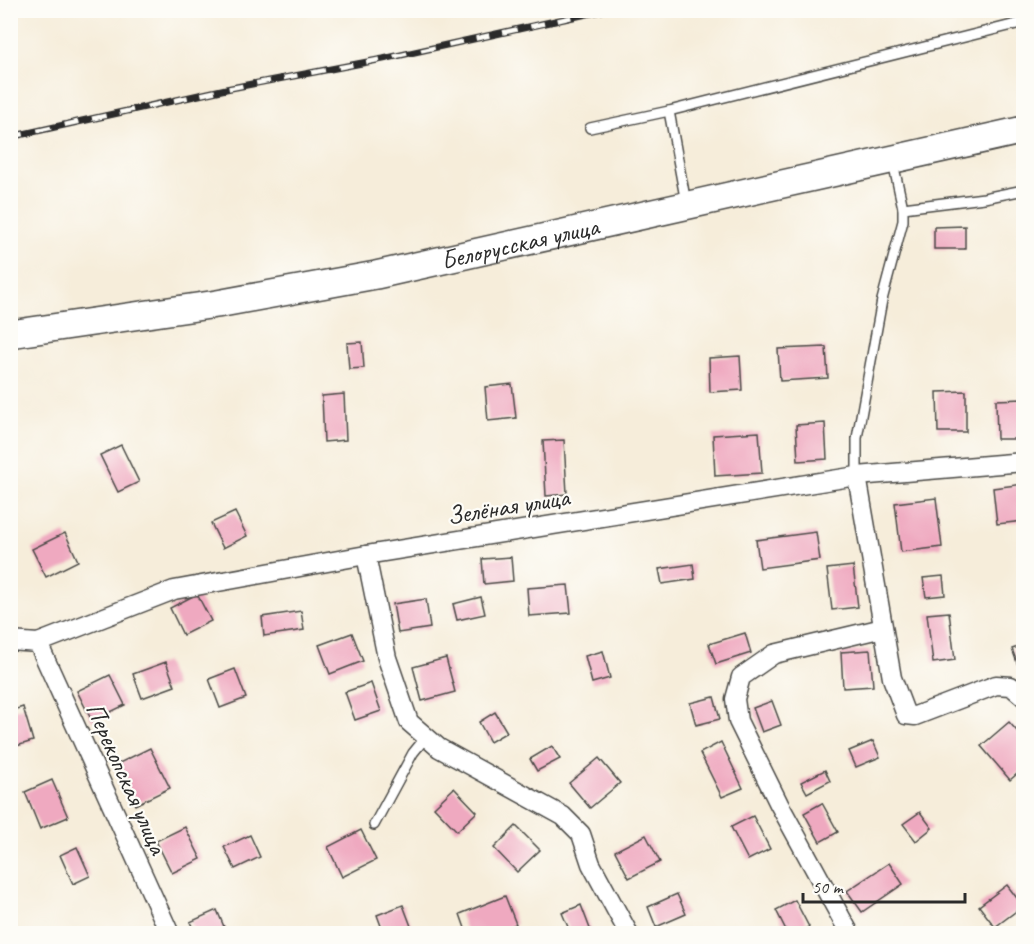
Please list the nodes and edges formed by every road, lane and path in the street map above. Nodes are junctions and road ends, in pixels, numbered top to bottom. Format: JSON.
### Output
{"nodes":[{"id":1,"x":1023,"y":22,"type":"edge"},
{"id":2,"x":669,"y":111,"type":"junction"},
{"id":3,"x":590,"y":128,"type":"dead end"},
{"id":4,"x":1023,"y":130,"type":"edge"},
{"id":5,"x":892,"y":159,"type":"junction"},
{"id":6,"x":1023,"y":190,"type":"edge"},
{"id":7,"x":686,"y":205,"type":"junction"},
{"id":8,"x":903,"y":208,"type":"junction"},
{"id":9,"x":10,"y":334,"type":"edge"},
{"id":10,"x":1023,"y":462,"type":"edge"},
{"id":11,"x":857,"y":476,"type":"junction"},
{"id":12,"x":366,"y":555,"type":"junction"},
{"id":13,"x":883,"y":628,"type":"junction"},
{"id":14,"x":10,"y":641,"type":"edge"},
{"id":15,"x":38,"y":643,"type":"junction"},
{"id":16,"x":1023,"y":697,"type":"edge"},
{"id":17,"x":426,"y":737,"type":"junction"},
{"id":18,"x":374,"y":825,"type":"dead end"},
{"id":19,"x":170,"y":933,"type":"edge"},
{"id":20,"x":629,"y":933,"type":"edge"},
{"id":21,"x":850,"y":933,"type":"edge"}],
"edges":[{"from":1,"to":2,"type":"lane"},
{"from":2,"to":3,"type":"lane"},
{"from":2,"to":7,"type":"lane"},
{"from":4,"to":5,"type":"main road","name":"Белорусская улица"},
{"from":5,"to":7,"type":"main road","name":"Белорусская улица"},
{"from":5,"to":8,"type":"lane"},
{"from":6,"to":8,"type":"lane"},
{"from":7,"to":9,"type":"main road","name":"Белорусская улица"},
{"from":8,"to":11,"type":"lane"},
{"from":10,"to":11,"type":"street","name":"Зелёная улица"},
{"from":11,"to":12,"type":"street","name":"Зелёная улица"},
{"from":11,"to":13,"type":"street"},
{"from":12,"to":15,"type":"street","name":"Зелёная улица"},
{"from":12,"to":17,"type":"street"},
{"from":13,"to":16,"type":"street"},
{"from":13,"to":21,"type":"street"},
{"from":14,"to":15,"type":"street","name":"Зелёная улица"},
{"from":15,"to":19,"type":"street","name":"Перекопская улица"},
{"from":17,"to":18,"type":"lane"},
{"from":17,"to":20,"type":"street"}]}
